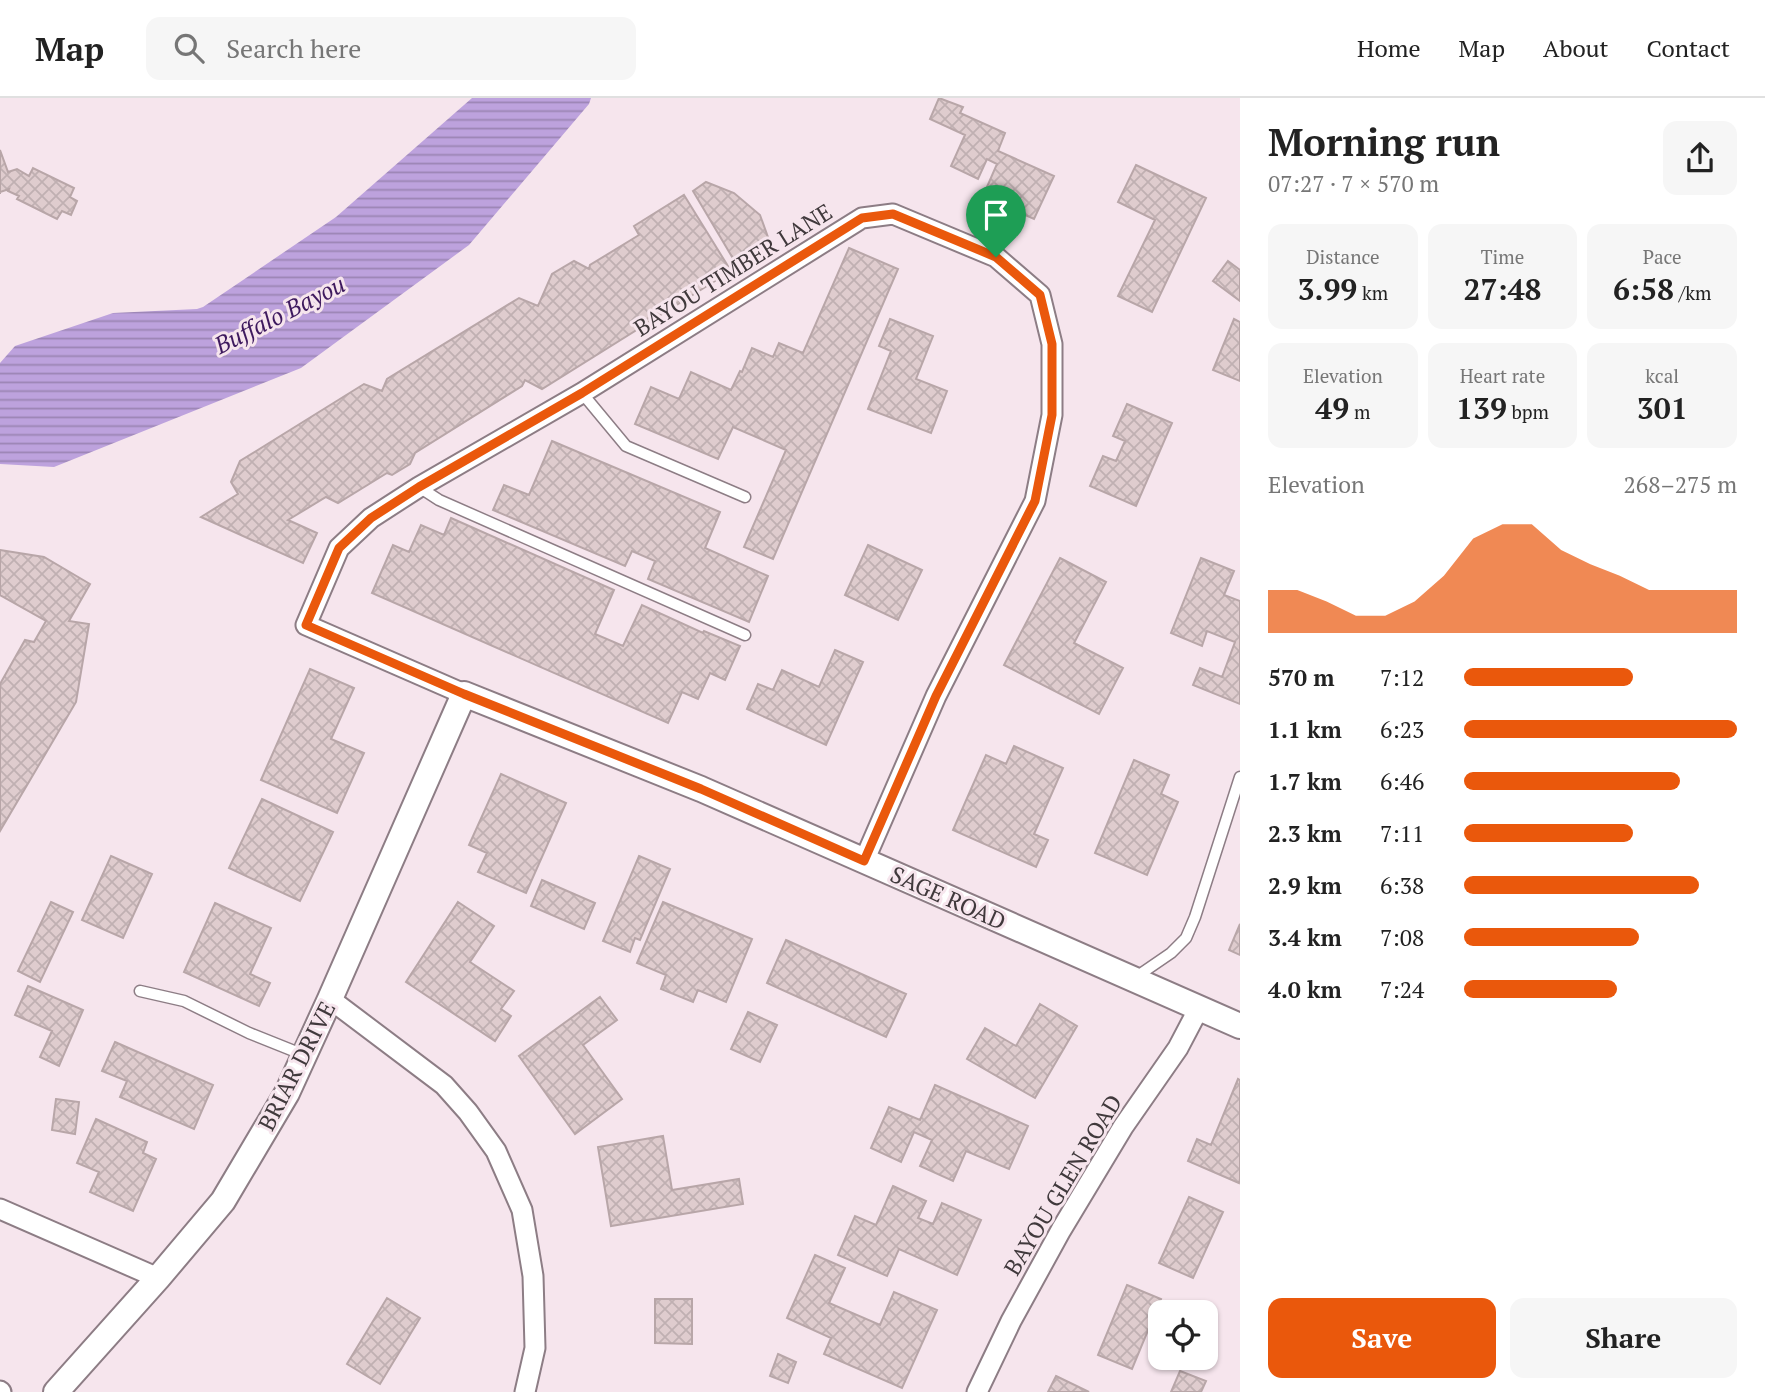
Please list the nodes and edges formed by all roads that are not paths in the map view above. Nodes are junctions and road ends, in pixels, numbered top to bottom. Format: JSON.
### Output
{"nodes":[{"id":1,"x":582,"y":393,"type":"junction"},
{"id":2,"x":419,"y":487,"type":"junction"},
{"id":3,"x":745,"y":497,"type":"dead end"},
{"id":4,"x":306,"y":625,"type":"joint"},
{"id":5,"x":745,"y":635,"type":"dead end"},
{"id":6,"x":464,"y":694,"type":"junction"},
{"id":7,"x":1240,"y":778,"type":"edge"},
{"id":8,"x":864,"y":861,"type":"junction"},
{"id":9,"x":1133,"y":979,"type":"junction"},
{"id":10,"x":140,"y":991,"type":"dead end"},
{"id":11,"x":330,"y":999,"type":"junction"},
{"id":12,"x":1199,"y":1008,"type":"junction"},
{"id":13,"x":1240,"y":1027,"type":"edge"},
{"id":14,"x":304,"y":1055,"type":"junction"},
{"id":15,"x":0,"y":1209,"type":"edge"},
{"id":16,"x":158,"y":1278,"type":"junction"},
{"id":17,"x":56,"y":1392,"type":"edge"},
{"id":18,"x":525,"y":1392,"type":"edge"},
{"id":19,"x":977,"y":1392,"type":"edge"}],
"edges":[{"from":1,"to":2,"type":"street","name":"BAYOU TIMBER LANE"},
{"from":1,"to":3,"type":"lane"},
{"from":1,"to":8,"type":"street","name":"BAYOU TIMBER LANE"},
{"from":2,"to":4,"type":"street","name":"BAYOU TIMBER LANE"},
{"from":2,"to":5,"type":"lane"},
{"from":4,"to":6,"type":"street","name":"SAGE ROAD"},
{"from":6,"to":8,"type":"street","name":"SAGE ROAD"},
{"from":6,"to":11,"type":"street","name":"BRIAR DRIVE"},
{"from":7,"to":9,"type":"lane"},
{"from":8,"to":9,"type":"street","name":"SAGE ROAD"},
{"from":9,"to":12,"type":"street","name":"SAGE ROAD"},
{"from":10,"to":14,"type":"lane"},
{"from":11,"to":14,"type":"street","name":"BRIAR DRIVE"},
{"from":11,"to":18,"type":"street"},
{"from":12,"to":13,"type":"street","name":"SAGE ROAD"},
{"from":12,"to":19,"type":"street","name":"BAYOU GLEN ROAD"},
{"from":14,"to":16,"type":"street","name":"BRIAR DRIVE"},
{"from":15,"to":16,"type":"street"},
{"from":16,"to":17,"type":"street","name":"BRIAR DRIVE"}]}
